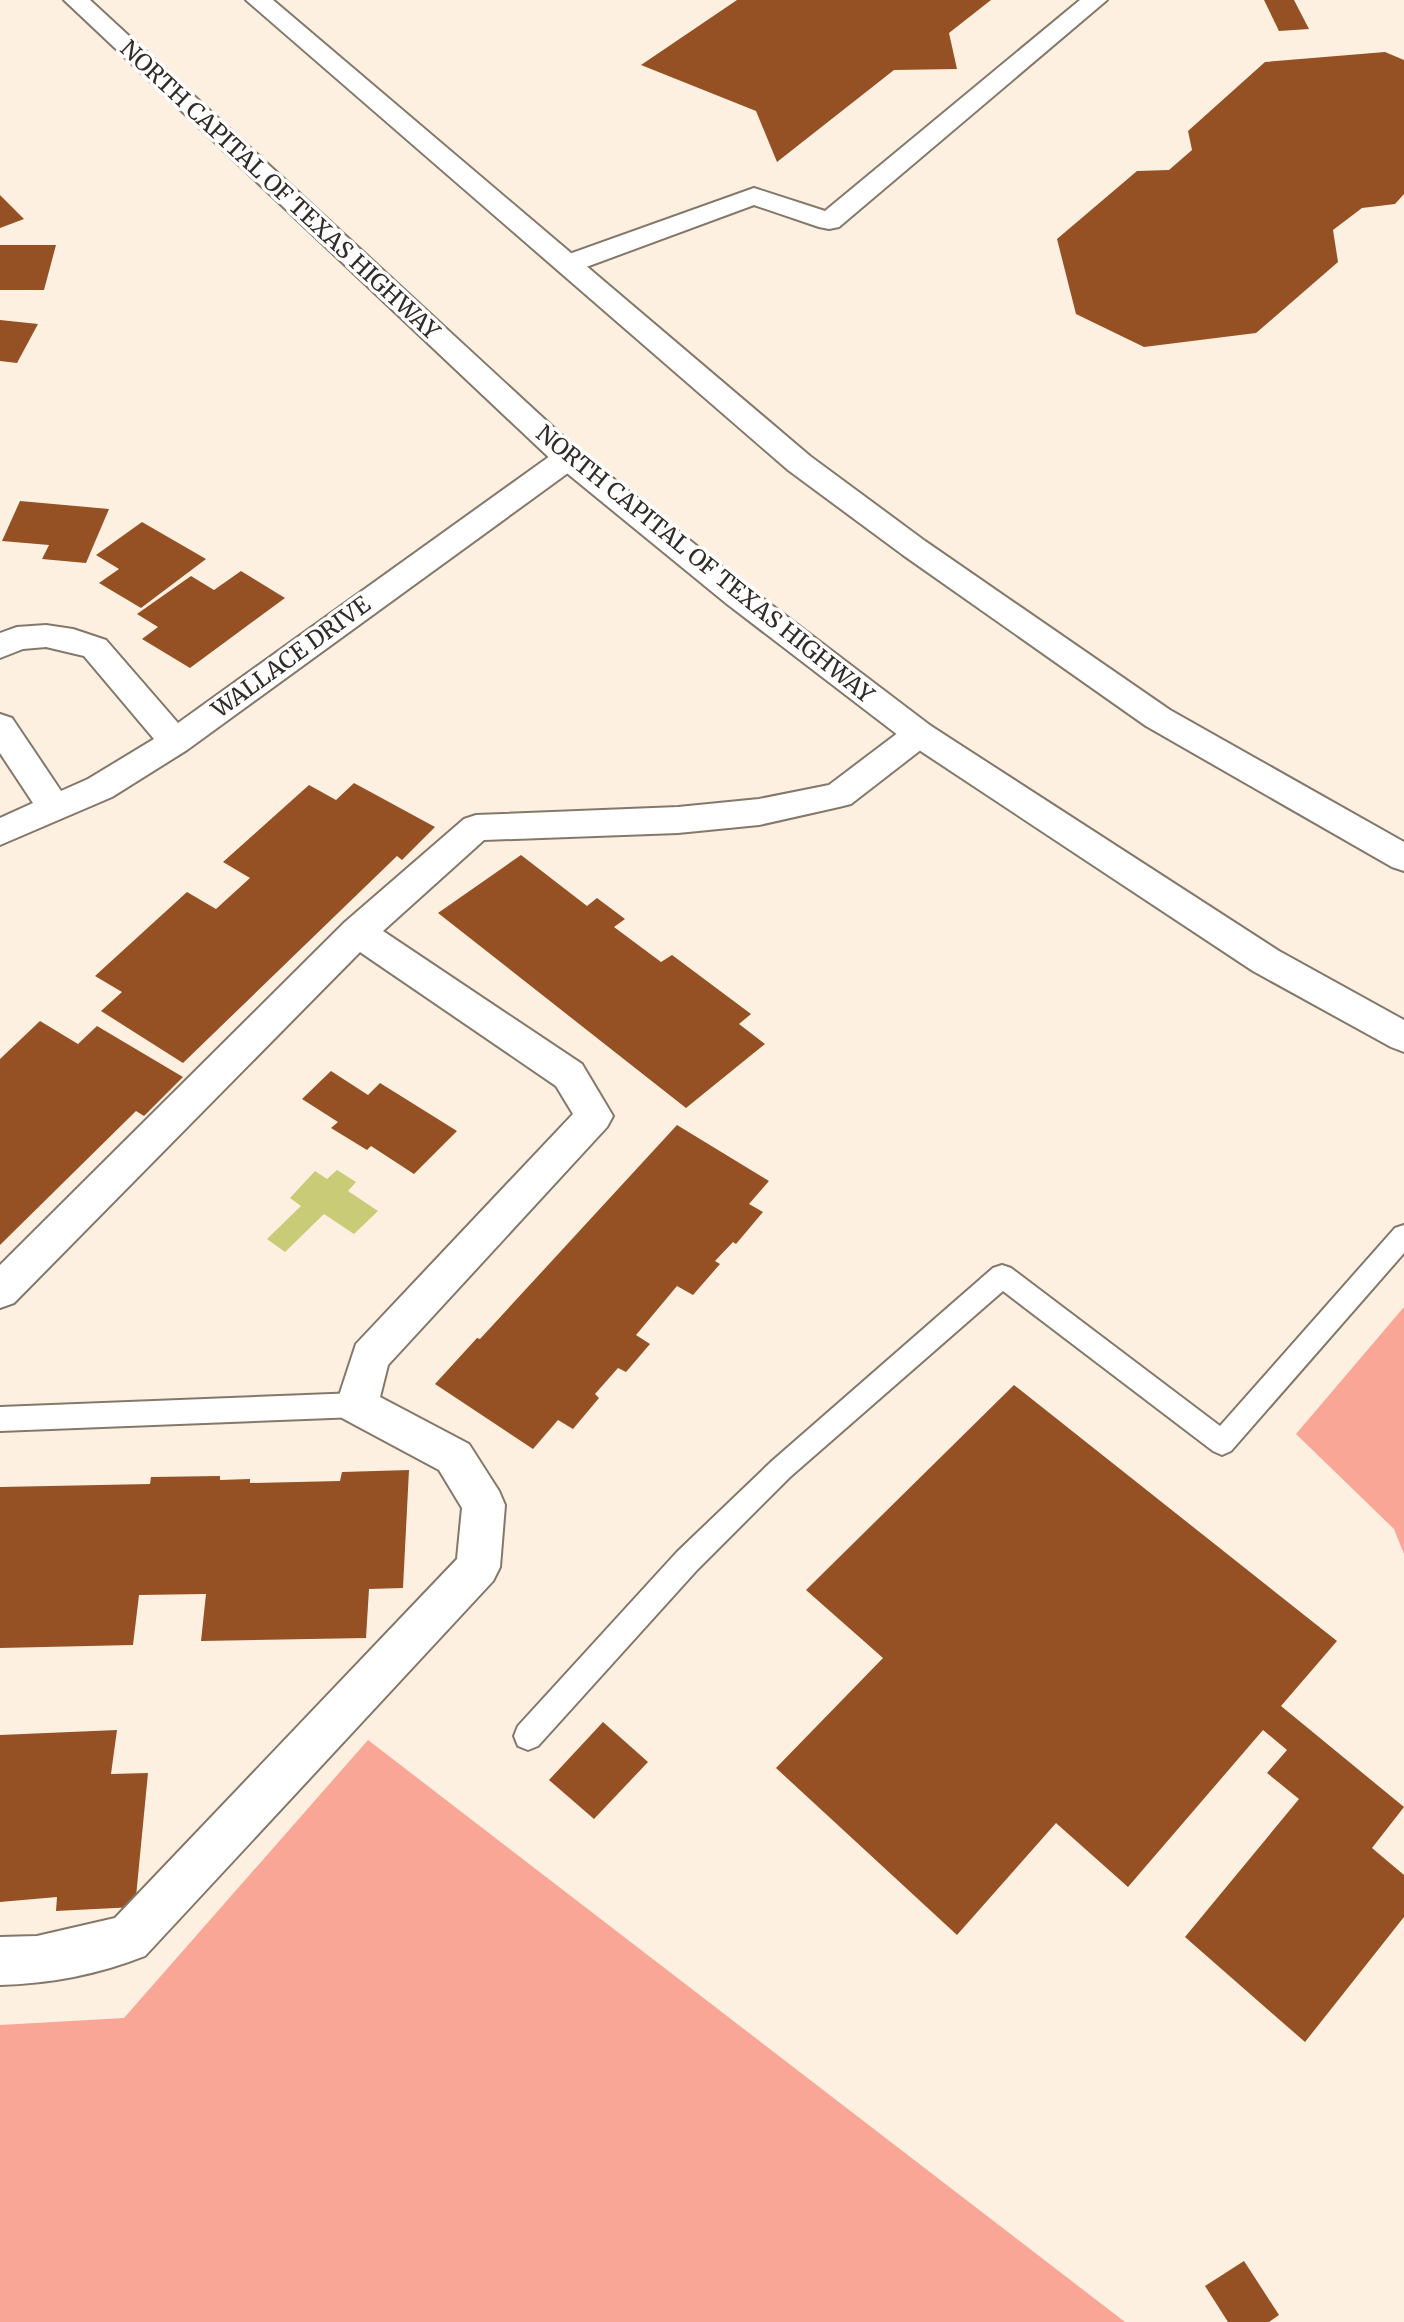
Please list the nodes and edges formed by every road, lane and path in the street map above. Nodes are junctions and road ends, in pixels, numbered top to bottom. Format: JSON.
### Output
{"nodes":[{"id":1,"x":76,"y":0,"type":"edge"},
{"id":2,"x":258,"y":0,"type":"edge"},
{"id":3,"x":1095,"y":0,"type":"edge"},
{"id":4,"x":568,"y":264,"type":"junction"},
{"id":5,"x":568,"y":458,"type":"junction"},
{"id":6,"x":0,"y":647,"type":"edge"},
{"id":7,"x":0,"y":726,"type":"edge"},
{"id":8,"x":919,"y":734,"type":"junction"},
{"id":9,"x":175,"y":742,"type":"junction"},
{"id":10,"x":54,"y":808,"type":"junction"},
{"id":11,"x":0,"y":832,"type":"edge"},
{"id":12,"x":1404,"y":858,"type":"edge"},
{"id":13,"x":358,"y":932,"type":"junction"},
{"id":14,"x":1404,"y":1037,"type":"edge"},
{"id":15,"x":1404,"y":1235,"type":"edge"},
{"id":16,"x":0,"y":1291,"type":"edge"},
{"id":17,"x":357,"y":1405,"type":"junction"},
{"id":18,"x":0,"y":1419,"type":"edge"},
{"id":19,"x":527,"y":1736,"type":"dead end"},
{"id":20,"x":0,"y":1961,"type":"edge"}],
"edges":[{"from":1,"to":5,"type":"main road","name":"NORTH CAPITAL OF TEXAS HIGHWAY"},
{"from":2,"to":4,"type":"main road"},
{"from":3,"to":4,"type":"main road"},
{"from":4,"to":12,"type":"main road"},
{"from":5,"to":8,"type":"main road","name":"NORTH CAPITAL OF TEXAS HIGHWAY"},
{"from":5,"to":9,"type":"main road","name":"WALLACE DRIVE"},
{"from":6,"to":9,"type":"main road"},
{"from":7,"to":10,"type":"main road"},
{"from":8,"to":13,"type":"main road"},
{"from":8,"to":14,"type":"main road","name":"NORTH CAPITAL OF TEXAS HIGHWAY"},
{"from":9,"to":10,"type":"main road","name":"WALLACE DRIVE"},
{"from":10,"to":11,"type":"main road","name":"WALLACE DRIVE"},
{"from":13,"to":16,"type":"main road"},
{"from":13,"to":17,"type":"main road"},
{"from":15,"to":19,"type":"lane"},
{"from":17,"to":18,"type":"lane"},
{"from":17,"to":20,"type":"main road"}]}
